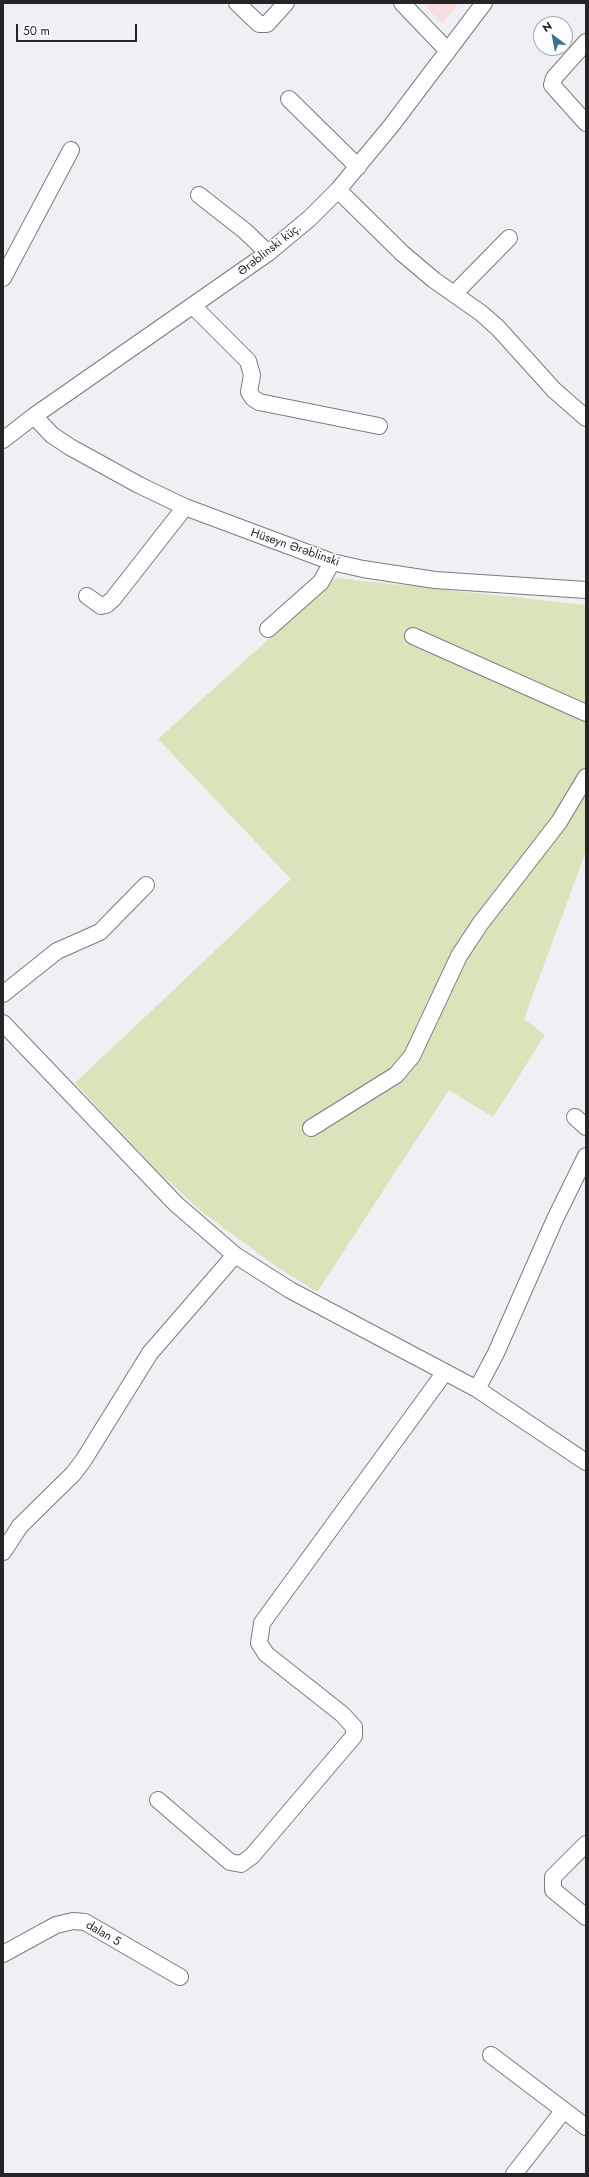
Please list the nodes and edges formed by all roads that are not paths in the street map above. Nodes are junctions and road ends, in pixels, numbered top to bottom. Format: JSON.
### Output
{"nodes":[{"id":1,"x":237,"y":3,"type":"edge"},
{"id":2,"x":286,"y":3,"type":"edge"},
{"id":3,"x":402,"y":3,"type":"edge"},
{"id":4,"x":484,"y":3,"type":"edge"},
{"id":5,"x":586,"y":42,"type":"edge"},
{"id":6,"x":448,"y":51,"type":"junction"},
{"id":7,"x":289,"y":99,"type":"dead end"},
{"id":8,"x":586,"y":123,"type":"edge"},
{"id":9,"x":71,"y":150,"type":"dead end"},
{"id":10,"x":358,"y":167,"type":"junction"},
{"id":11,"x":338,"y":190,"type":"junction"},
{"id":12,"x":199,"y":195,"type":"dead end"},
{"id":13,"x":509,"y":238,"type":"dead end"},
{"id":14,"x":268,"y":253,"type":"junction"},
{"id":15,"x":3,"y":278,"type":"edge"},
{"id":16,"x":454,"y":294,"type":"junction"},
{"id":17,"x":193,"y":306,"type":"junction"},
{"id":18,"x":34,"y":416,"type":"junction"},
{"id":19,"x":586,"y":418,"type":"edge"},
{"id":20,"x":379,"y":426,"type":"dead end"},
{"id":21,"x":3,"y":440,"type":"edge"},
{"id":22,"x":185,"y":507,"type":"junction"},
{"id":23,"x":332,"y":562,"type":"junction"},
{"id":24,"x":586,"y":590,"type":"edge"},
{"id":25,"x":87,"y":596,"type":"dead end"},
{"id":26,"x":268,"y":629,"type":"dead end"},
{"id":27,"x":413,"y":636,"type":"dead end"},
{"id":28,"x":586,"y":714,"type":"edge"},
{"id":29,"x":586,"y":777,"type":"edge"},
{"id":30,"x":146,"y":885,"type":"dead end"},
{"id":31,"x":3,"y":994,"type":"edge"},
{"id":32,"x":3,"y":1023,"type":"edge"},
{"id":33,"x":311,"y":1128,"type":"dead end"},
{"id":34,"x":586,"y":1156,"type":"edge"},
{"id":35,"x":235,"y":1255,"type":"junction"},
{"id":36,"x":445,"y":1372,"type":"junction"},
{"id":37,"x":477,"y":1389,"type":"junction"},
{"id":38,"x":586,"y":1462,"type":"edge"},
{"id":39,"x":3,"y":1552,"type":"edge"},
{"id":40,"x":158,"y":1800,"type":"dead end"},
{"id":41,"x":586,"y":1844,"type":"edge"},
{"id":42,"x":586,"y":1917,"type":"edge"},
{"id":43,"x":3,"y":1954,"type":"edge"},
{"id":44,"x":180,"y":1977,"type":"dead end"},
{"id":45,"x":491,"y":2055,"type":"dead end"},
{"id":46,"x":564,"y":2110,"type":"junction"},
{"id":47,"x":586,"y":2127,"type":"edge"},
{"id":48,"x":514,"y":2174,"type":"edge"}],
"edges":[{"from":1,"to":2,"type":"street"},
{"from":3,"to":6,"type":"street"},
{"from":4,"to":6,"type":"street","name":"Ərəblinski küç."},
{"from":5,"to":8,"type":"street"},
{"from":6,"to":10,"type":"street","name":"Ərəblinski küç."},
{"from":7,"to":10,"type":"street"},
{"from":9,"to":15,"type":"street"},
{"from":10,"to":11,"type":"street","name":"Ərəblinski küç."},
{"from":11,"to":14,"type":"street","name":"Ərəblinski küç."},
{"from":11,"to":16,"type":"street"},
{"from":12,"to":14,"type":"street"},
{"from":13,"to":16,"type":"street"},
{"from":14,"to":17,"type":"street","name":"Ərəblinski küç."},
{"from":16,"to":19,"type":"street"},
{"from":17,"to":18,"type":"street","name":"Ərəblinski küç."},
{"from":17,"to":20,"type":"street"},
{"from":18,"to":21,"type":"street","name":"Ərəblinski küç."},
{"from":18,"to":22,"type":"street","name":"Hüseyn Ərəblinski"},
{"from":22,"to":23,"type":"street","name":"Hüseyn Ərəblinski"},
{"from":22,"to":25,"type":"street"},
{"from":23,"to":24,"type":"street","name":"Hüseyn Ərəblinski"},
{"from":23,"to":26,"type":"street"},
{"from":27,"to":28,"type":"street"},
{"from":29,"to":33,"type":"street"},
{"from":30,"to":31,"type":"street"},
{"from":32,"to":35,"type":"street"},
{"from":34,"to":37,"type":"street"},
{"from":35,"to":36,"type":"street"},
{"from":35,"to":39,"type":"street"},
{"from":36,"to":37,"type":"street"},
{"from":36,"to":40,"type":"street"},
{"from":37,"to":38,"type":"street"},
{"from":41,"to":42,"type":"street"},
{"from":43,"to":44,"type":"street","name":"dalan 5"},
{"from":45,"to":46,"type":"street"},
{"from":46,"to":47,"type":"street"},
{"from":46,"to":48,"type":"street"}]}
